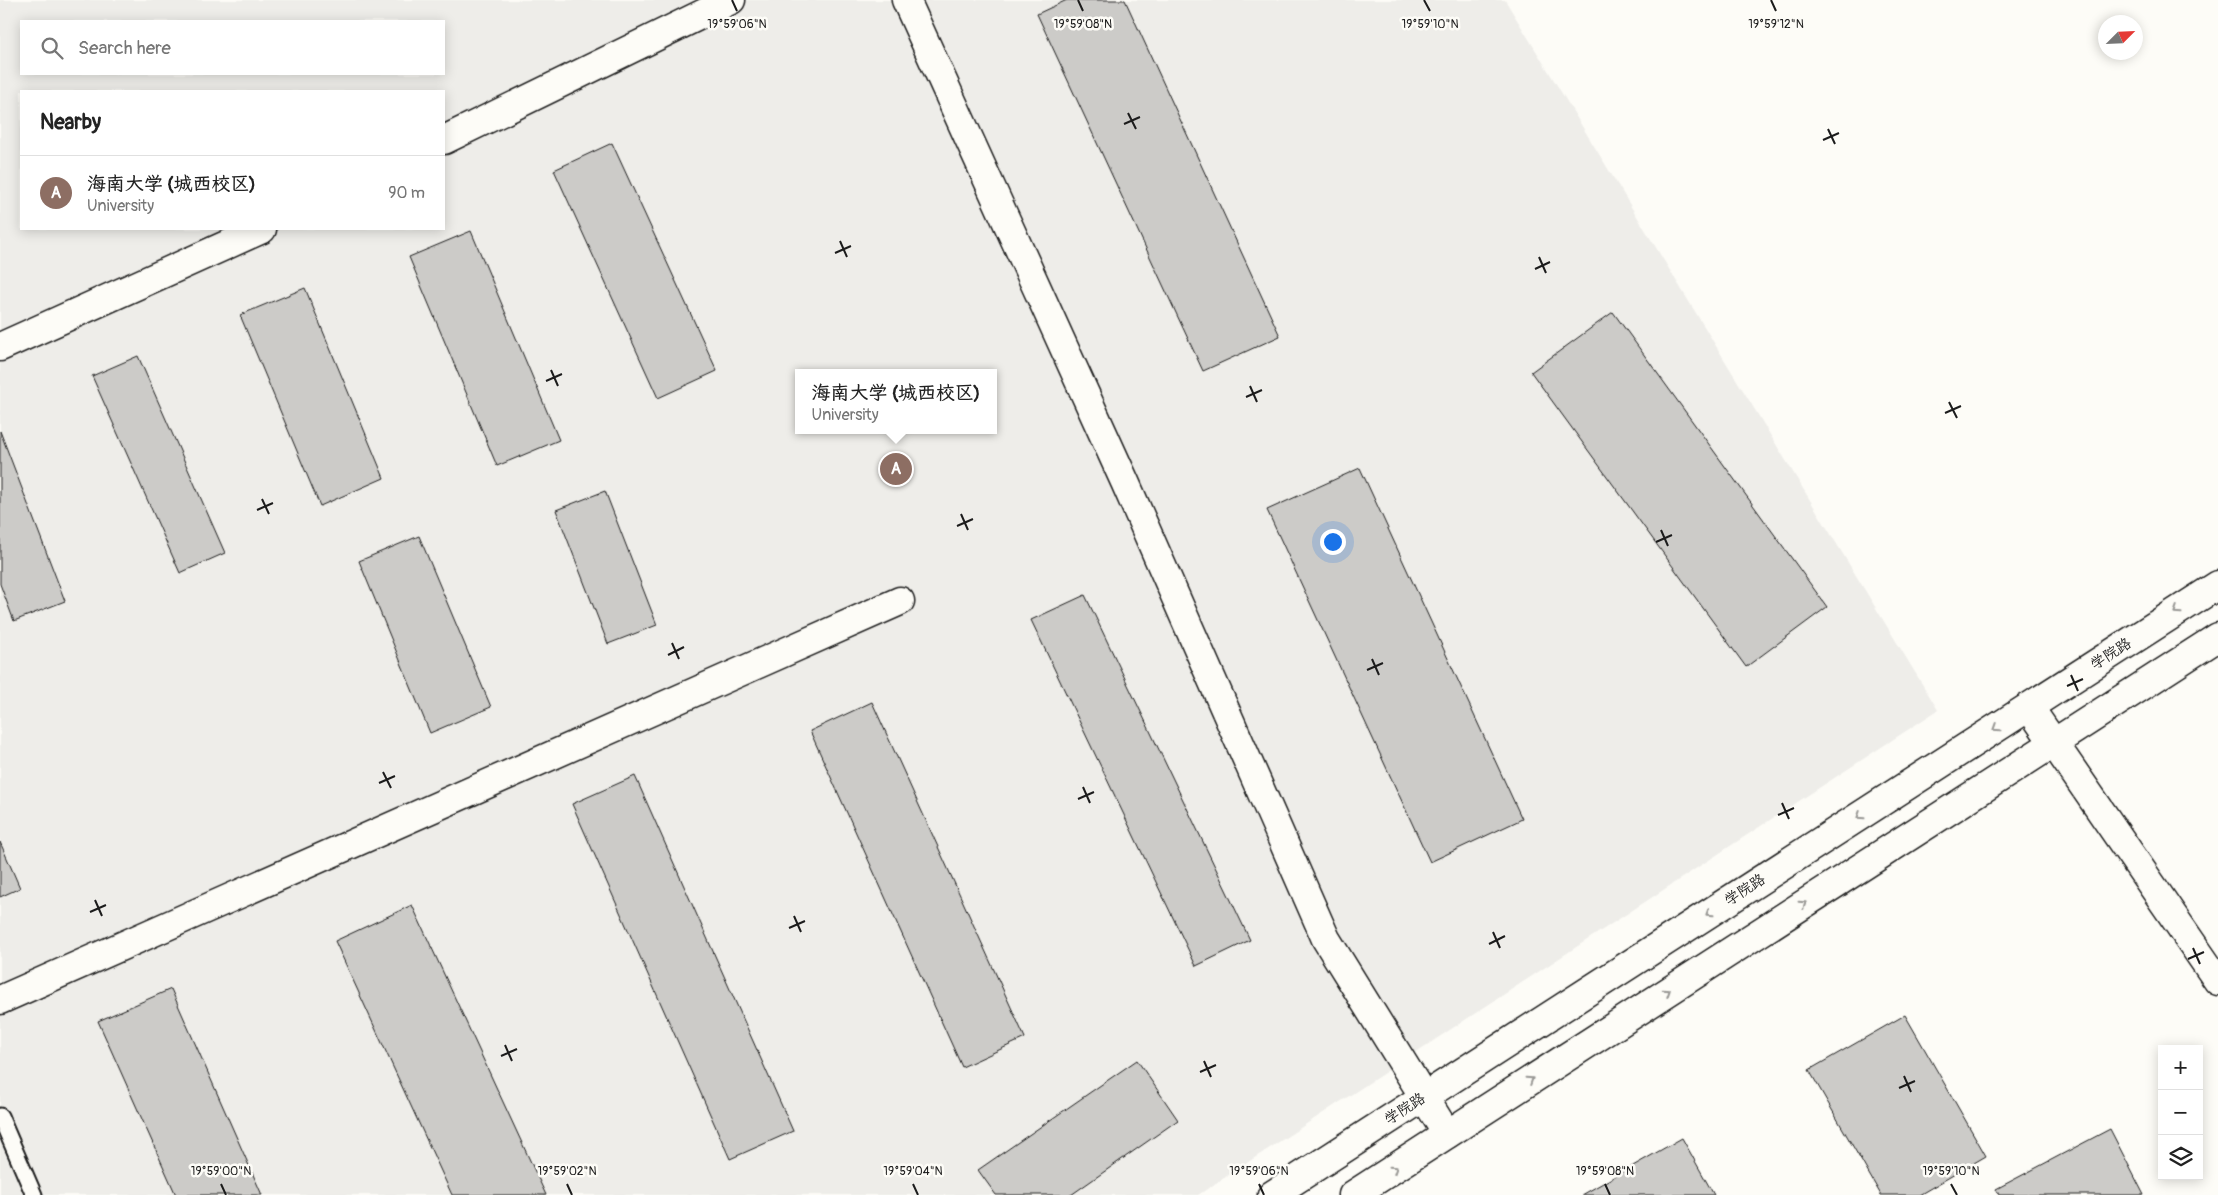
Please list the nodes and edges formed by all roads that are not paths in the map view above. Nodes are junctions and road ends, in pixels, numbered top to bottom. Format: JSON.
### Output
{"nodes":[{"id":1,"x":731,"y":0,"type":"edge"},
{"id":2,"x":906,"y":0,"type":"edge"},
{"id":3,"x":445,"y":140,"type":"edge"},
{"id":4,"x":260,"y":230,"type":"edge"},
{"id":5,"x":0,"y":347,"type":"edge"},
{"id":6,"x":2218,"y":585,"type":"edge"},
{"id":7,"x":900,"y":601,"type":"dead end"},
{"id":8,"x":2218,"y":637,"type":"edge"},
{"id":9,"x":2029,"y":707,"type":"junction"},
{"id":10,"x":2053,"y":743,"type":"junction"},
{"id":11,"x":2218,"y":980,"type":"edge"},
{"id":12,"x":0,"y":1000,"type":"edge"},
{"id":13,"x":1424,"y":1097,"type":"junction"},
{"id":14,"x":0,"y":1116,"type":"edge"},
{"id":15,"x":1447,"y":1134,"type":"junction"},
{"id":16,"x":34,"y":1195,"type":"edge"},
{"id":17,"x":1272,"y":1195,"type":"edge"},
{"id":18,"x":1353,"y":1195,"type":"edge"}],
"edges":[{"from":1,"to":3,"type":"street"},
{"from":2,"to":13,"type":"street"},
{"from":4,"to":5,"type":"street"},
{"from":6,"to":9,"type":"street","name":"学院路","one_way":true},
{"from":7,"to":12,"type":"street"},
{"from":8,"to":10,"type":"street"},
{"from":9,"to":10,"type":"street"},
{"from":9,"to":13,"type":"street","name":"学院路","one_way":true},
{"from":10,"to":11,"type":"street"},
{"from":15,"to":10,"type":"street","one_way":true},
{"from":13,"to":15,"type":"street"},
{"from":13,"to":17,"type":"street","name":"学院路"},
{"from":14,"to":16,"type":"lane"},
{"from":18,"to":15,"type":"street","one_way":true}]}
